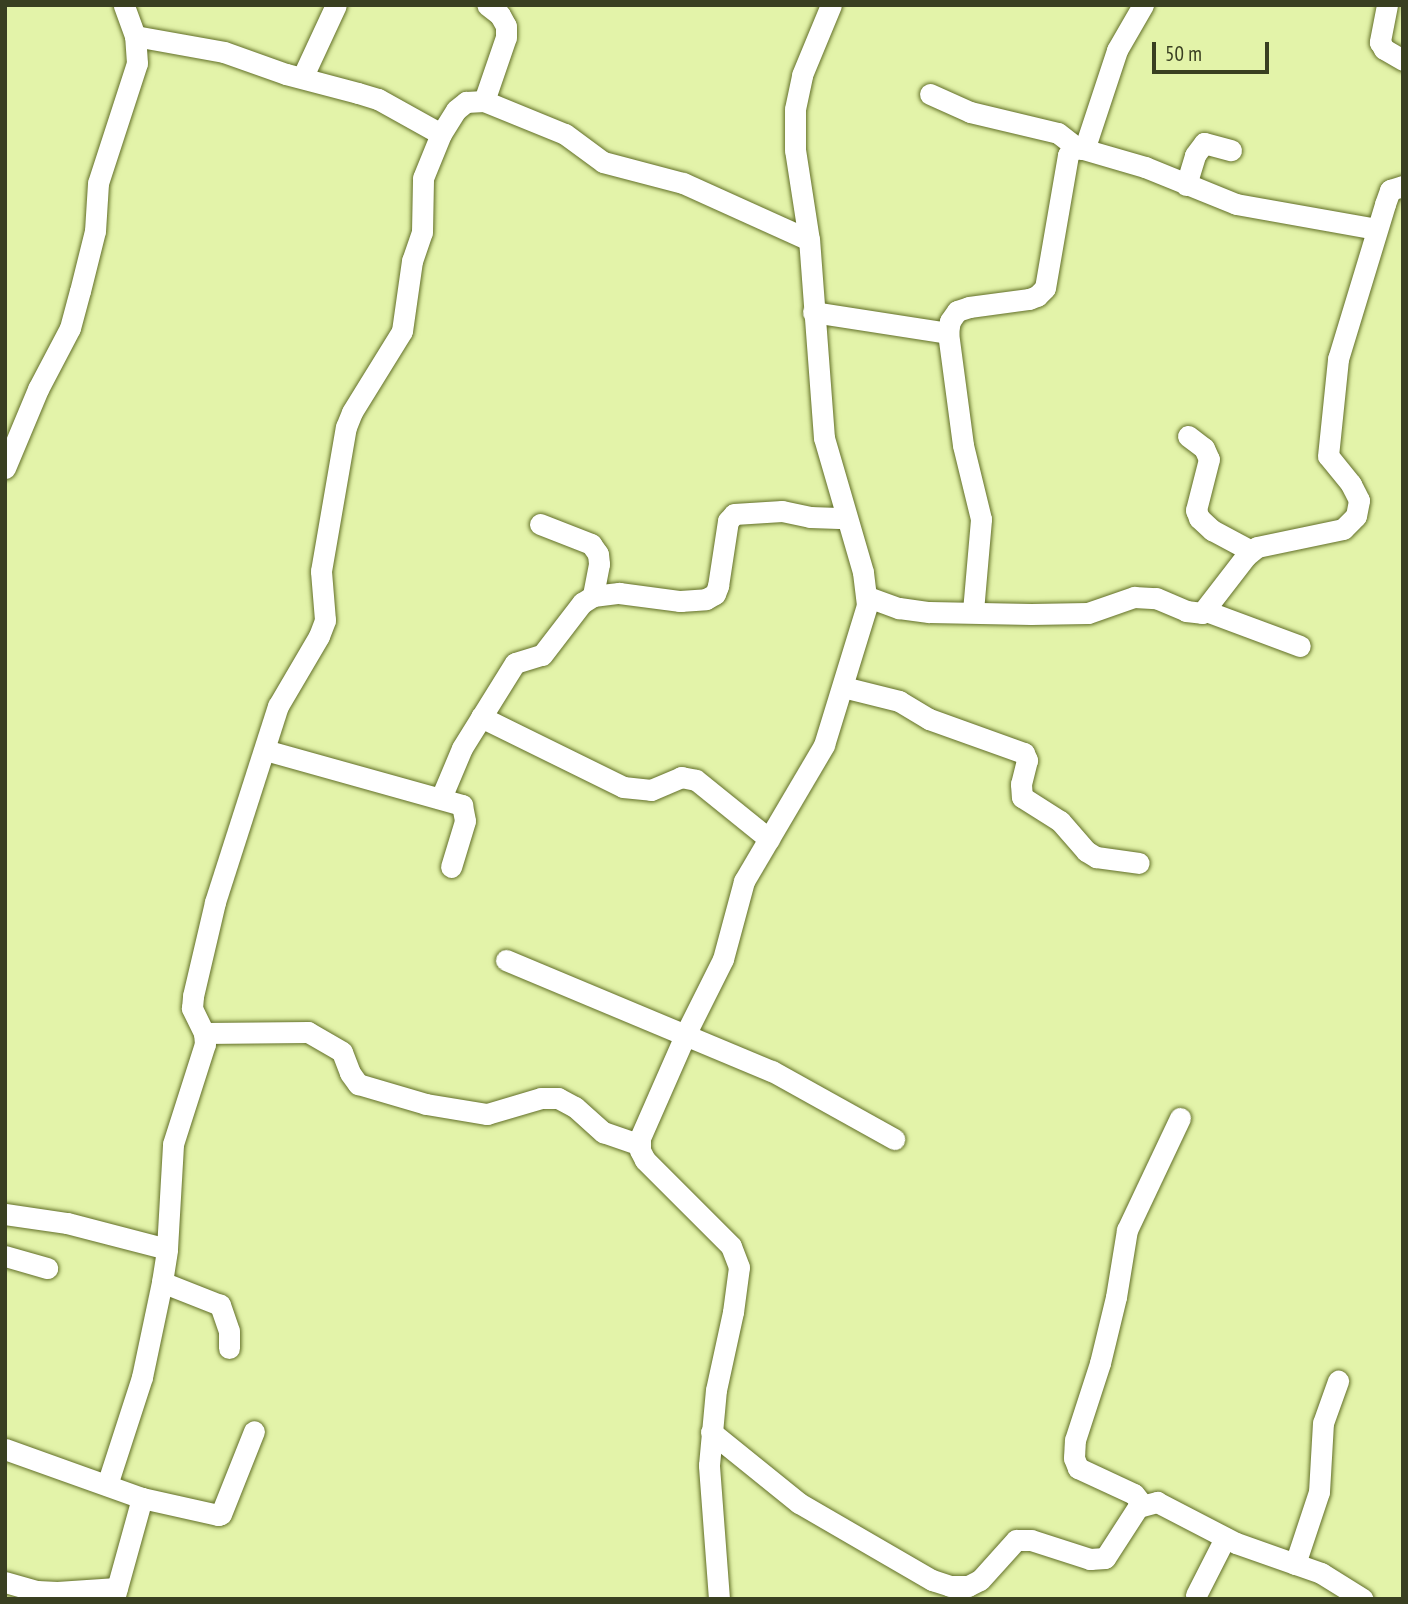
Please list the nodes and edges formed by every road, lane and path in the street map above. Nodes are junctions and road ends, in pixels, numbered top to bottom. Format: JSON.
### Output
{"nodes":[{"id":1,"x":124,"y":5,"type":"edge"},
{"id":2,"x":336,"y":5,"type":"edge"},
{"id":3,"x":487,"y":5,"type":"edge"},
{"id":4,"x":831,"y":5,"type":"edge"},
{"id":5,"x":1143,"y":5,"type":"edge"},
{"id":6,"x":1387,"y":5,"type":"edge"},
{"id":7,"x":135,"y":36,"type":"junction"},
{"id":8,"x":1403,"y":61,"type":"edge"},
{"id":9,"x":303,"y":76,"type":"junction"},
{"id":10,"x":930,"y":94,"type":"dead end"},
{"id":11,"x":484,"y":101,"type":"junction"},
{"id":12,"x":441,"y":134,"type":"junction"},
{"id":13,"x":1080,"y":148,"type":"junction"},
{"id":14,"x":1231,"y":150,"type":"dead end"},
{"id":15,"x":1186,"y":185,"type":"junction"},
{"id":16,"x":1403,"y":186,"type":"edge"},
{"id":17,"x":1376,"y":229,"type":"junction"},
{"id":18,"x":809,"y":240,"type":"junction"},
{"id":19,"x":813,"y":312,"type":"junction"},
{"id":20,"x":948,"y":333,"type":"junction"},
{"id":21,"x":1188,"y":436,"type":"dead end"},
{"id":22,"x":5,"y":468,"type":"edge"},
{"id":23,"x":846,"y":518,"type":"junction"},
{"id":24,"x":540,"y":524,"type":"dead end"},
{"id":25,"x":1251,"y":551,"type":"junction"},
{"id":26,"x":593,"y":596,"type":"junction"},
{"id":27,"x":868,"y":597,"type":"junction"},
{"id":28,"x":973,"y":611,"type":"junction"},
{"id":29,"x":1206,"y":611,"type":"junction"},
{"id":30,"x":1300,"y":646,"type":"dead end"},
{"id":31,"x":843,"y":688,"type":"junction"},
{"id":32,"x":481,"y":717,"type":"junction"},
{"id":33,"x":265,"y":750,"type":"junction"},
{"id":34,"x":441,"y":798,"type":"junction"},
{"id":35,"x":769,"y":838,"type":"junction"},
{"id":36,"x":1139,"y":863,"type":"dead end"},
{"id":37,"x":451,"y":867,"type":"dead end"},
{"id":38,"x":506,"y":960,"type":"dead end"},
{"id":39,"x":204,"y":1032,"type":"junction"},
{"id":40,"x":686,"y":1033,"type":"junction"},
{"id":41,"x":1180,"y":1118,"type":"dead end"},
{"id":42,"x":894,"y":1139,"type":"dead end"},
{"id":43,"x":640,"y":1145,"type":"junction"},
{"id":44,"x":5,"y":1214,"type":"edge"},
{"id":45,"x":167,"y":1249,"type":"junction"},
{"id":46,"x":5,"y":1256,"type":"edge"},
{"id":47,"x":47,"y":1268,"type":"dead end"},
{"id":48,"x":162,"y":1282,"type":"junction"},
{"id":49,"x":229,"y":1348,"type":"dead end"},
{"id":50,"x":1338,"y":1381,"type":"dead end"},
{"id":51,"x":254,"y":1431,"type":"dead end"},
{"id":52,"x":712,"y":1433,"type":"junction"},
{"id":53,"x":5,"y":1449,"type":"edge"},
{"id":54,"x":107,"y":1485,"type":"junction"},
{"id":55,"x":142,"y":1498,"type":"junction"},
{"id":56,"x":1142,"y":1504,"type":"junction"},
{"id":57,"x":1225,"y":1538,"type":"junction"},
{"id":58,"x":1295,"y":1564,"type":"junction"},
{"id":59,"x":5,"y":1582,"type":"edge"},
{"id":60,"x":934,"y":1589,"type":"edge"},
{"id":61,"x":115,"y":1594,"type":"edge"},
{"id":62,"x":1196,"y":1595,"type":"dead end"},
{"id":63,"x":719,"y":1599,"type":"edge"},
{"id":64,"x":1363,"y":1599,"type":"edge"}],
"edges":[{"from":1,"to":7,"type":"street"},
{"from":2,"to":9,"type":"street"},
{"from":3,"to":11,"type":"street"},
{"from":4,"to":18,"type":"street"},
{"from":5,"to":13,"type":"street"},
{"from":6,"to":8,"type":"street"},
{"from":7,"to":9,"type":"street"},
{"from":7,"to":22,"type":"street"},
{"from":9,"to":12,"type":"street"},
{"from":10,"to":13,"type":"street"},
{"from":11,"to":12,"type":"street"},
{"from":11,"to":18,"type":"street"},
{"from":12,"to":33,"type":"street"},
{"from":13,"to":15,"type":"street"},
{"from":13,"to":20,"type":"street"},
{"from":14,"to":15,"type":"street"},
{"from":15,"to":17,"type":"street"},
{"from":16,"to":17,"type":"street"},
{"from":17,"to":25,"type":"street"},
{"from":18,"to":19,"type":"street"},
{"from":19,"to":20,"type":"street"},
{"from":19,"to":23,"type":"street"},
{"from":20,"to":28,"type":"street"},
{"from":21,"to":25,"type":"street"},
{"from":23,"to":26,"type":"street"},
{"from":23,"to":27,"type":"street"},
{"from":24,"to":26,"type":"street"},
{"from":25,"to":29,"type":"street"},
{"from":26,"to":32,"type":"street"},
{"from":27,"to":28,"type":"street"},
{"from":27,"to":31,"type":"street"},
{"from":28,"to":29,"type":"street"},
{"from":29,"to":30,"type":"street"},
{"from":31,"to":35,"type":"street"},
{"from":31,"to":36,"type":"street"},
{"from":32,"to":34,"type":"street"},
{"from":32,"to":35,"type":"street"},
{"from":33,"to":34,"type":"street"},
{"from":33,"to":39,"type":"street"},
{"from":34,"to":37,"type":"street"},
{"from":35,"to":40,"type":"street"},
{"from":38,"to":40,"type":"street"},
{"from":39,"to":43,"type":"street"},
{"from":39,"to":45,"type":"street"},
{"from":40,"to":42,"type":"street"},
{"from":40,"to":43,"type":"street"},
{"from":41,"to":56,"type":"street"},
{"from":43,"to":52,"type":"street"},
{"from":44,"to":45,"type":"street"},
{"from":45,"to":48,"type":"street"},
{"from":46,"to":47,"type":"street"},
{"from":48,"to":49,"type":"street"},
{"from":48,"to":54,"type":"street"},
{"from":50,"to":58,"type":"street"},
{"from":51,"to":55,"type":"street"},
{"from":52,"to":60,"type":"street"},
{"from":52,"to":63,"type":"street"},
{"from":53,"to":54,"type":"street"},
{"from":54,"to":55,"type":"street"},
{"from":55,"to":61,"type":"street"},
{"from":56,"to":57,"type":"street"},
{"from":56,"to":60,"type":"street"},
{"from":57,"to":58,"type":"street"},
{"from":57,"to":62,"type":"street"},
{"from":58,"to":64,"type":"street"},
{"from":59,"to":61,"type":"street"}]}
